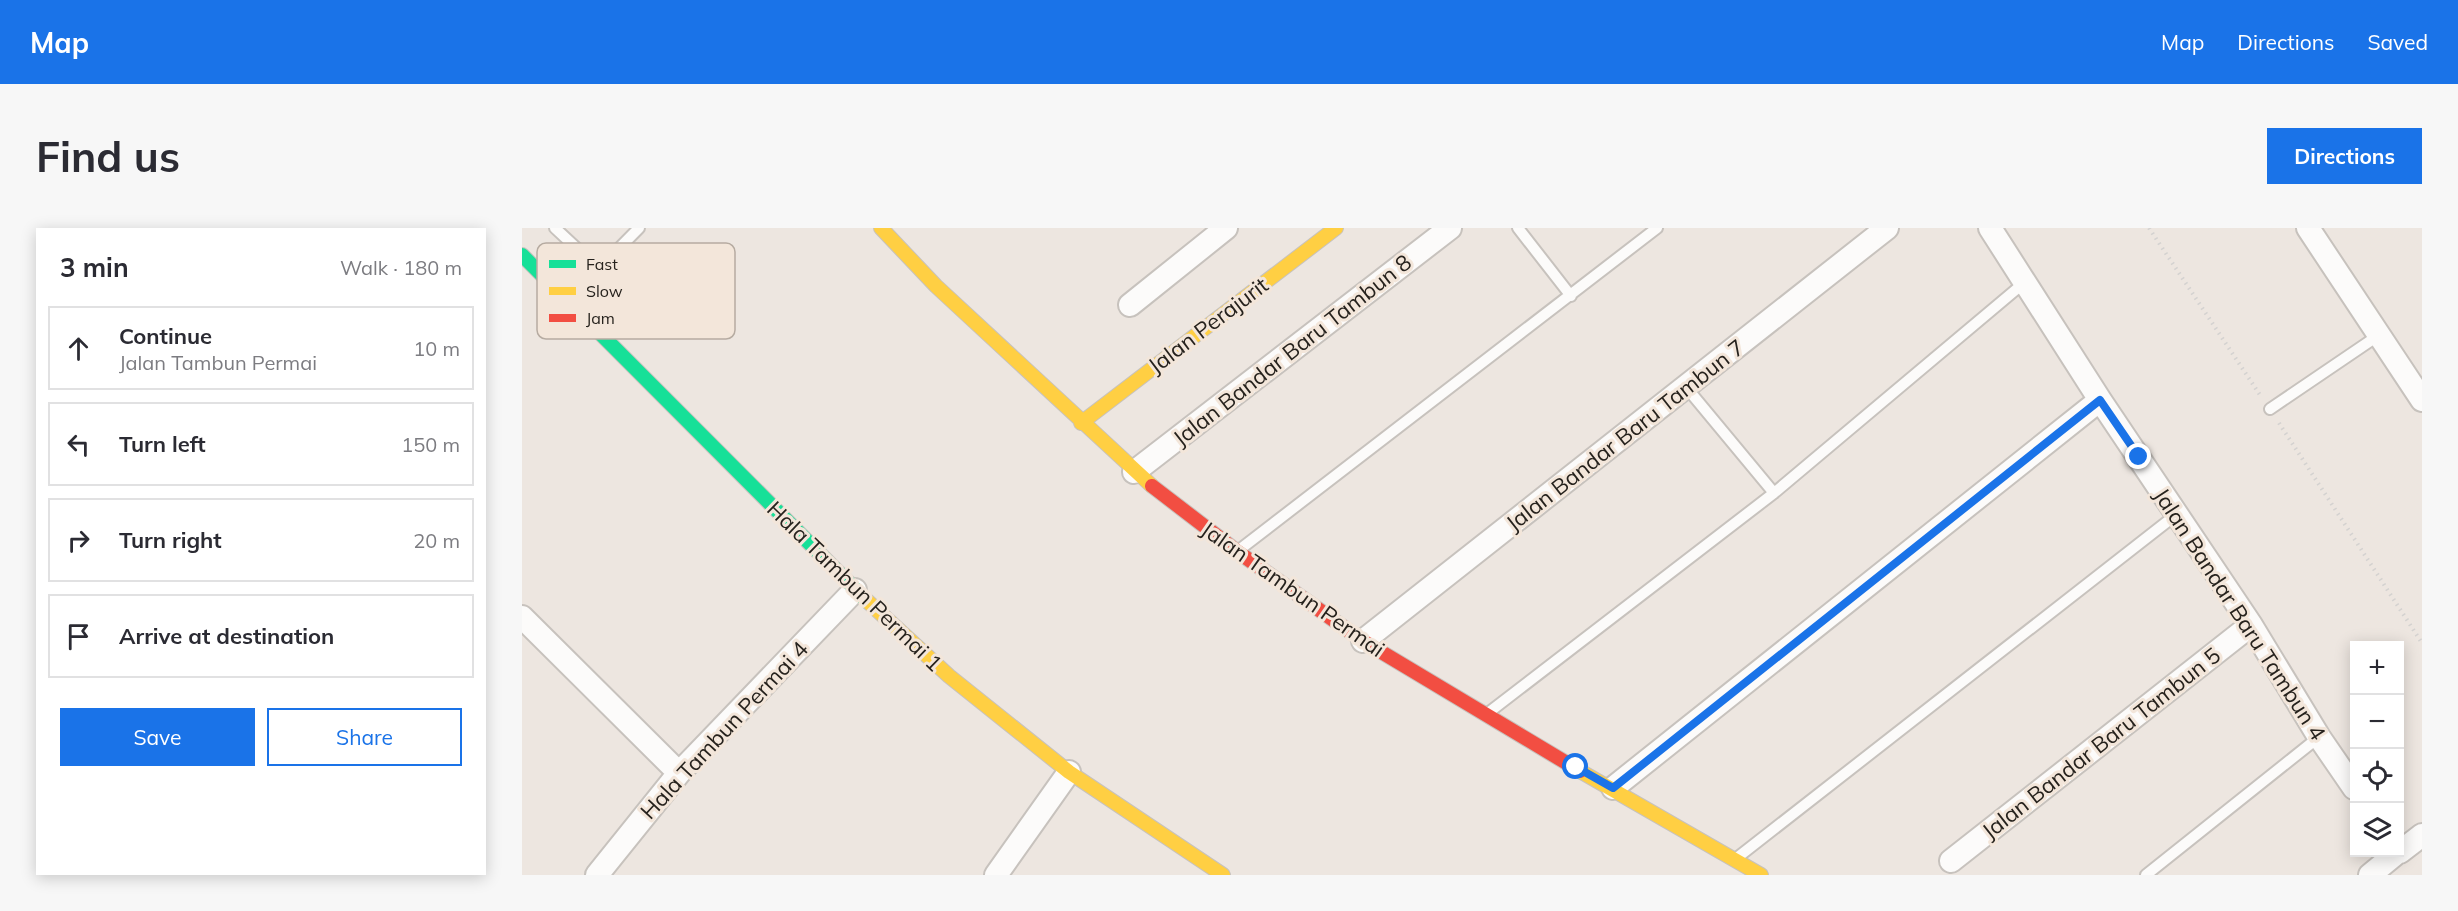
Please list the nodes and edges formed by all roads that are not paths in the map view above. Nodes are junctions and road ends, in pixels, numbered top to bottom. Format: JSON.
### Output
{"nodes":[{"id":1,"x":555,"y":228,"type":"edge"},
{"id":2,"x":639,"y":228,"type":"edge"},
{"id":3,"x":881,"y":228,"type":"edge"},
{"id":4,"x":1226,"y":228,"type":"edge"},
{"id":5,"x":1336,"y":228,"type":"edge"},
{"id":6,"x":1450,"y":228,"type":"edge"},
{"id":7,"x":1518,"y":228,"type":"edge"},
{"id":8,"x":1657,"y":228,"type":"edge"},
{"id":9,"x":1887,"y":228,"type":"edge"},
{"id":10,"x":1990,"y":228,"type":"edge"},
{"id":11,"x":2308,"y":228,"type":"edge"},
{"id":12,"x":571,"y":243,"type":"edge"},
{"id":13,"x":624,"y":243,"type":"edge"},
{"id":14,"x":524,"y":261,"type":"edge"},
{"id":15,"x":537,"y":273,"type":"edge"},
{"id":16,"x":2026,"y":282,"type":"junction"},
{"id":17,"x":1571,"y":296,"type":"junction"},
{"id":18,"x":1130,"y":305,"type":"dead end"},
{"id":19,"x":2379,"y":335,"type":"junction"},
{"id":20,"x":606,"y":339,"type":"edge"},
{"id":21,"x":1686,"y":387,"type":"junction"},
{"id":22,"x":2100,"y":400,"type":"junction"},
{"id":23,"x":2422,"y":400,"type":"edge"},
{"id":24,"x":2270,"y":409,"type":"road end"},
{"id":25,"x":1081,"y":423,"type":"junction"},
{"id":26,"x":1134,"y":472,"type":"junction"},
{"id":27,"x":1774,"y":493,"type":"junction"},
{"id":28,"x":2177,"y":514,"type":"junction"},
{"id":29,"x":1238,"y":552,"type":"junction"},
{"id":30,"x":855,"y":590,"type":"junction"},
{"id":31,"x":522,"y":617,"type":"edge"},
{"id":32,"x":2251,"y":625,"type":"junction"},
{"id":33,"x":1363,"y":641,"type":"junction"},
{"id":34,"x":1485,"y":716,"type":"junction"},
{"id":35,"x":2319,"y":737,"type":"junction"},
{"id":36,"x":1069,"y":772,"type":"junction"},
{"id":37,"x":679,"y":773,"type":"junction"},
{"id":38,"x":2350,"y":781,"type":"edge"},
{"id":39,"x":1613,"y":788,"type":"junction"},
{"id":40,"x":2422,"y":835,"type":"edge"},
{"id":41,"x":2404,"y":848,"type":"edge"},
{"id":42,"x":2393,"y":857,"type":"edge"},
{"id":43,"x":1734,"y":860,"type":"junction"},
{"id":44,"x":1951,"y":861,"type":"dead end"},
{"id":45,"x":597,"y":875,"type":"edge"},
{"id":46,"x":996,"y":875,"type":"edge"},
{"id":47,"x":1223,"y":875,"type":"edge"},
{"id":48,"x":1761,"y":875,"type":"edge"},
{"id":49,"x":2146,"y":875,"type":"edge"},
{"id":50,"x":2370,"y":875,"type":"edge"}],
"edges":[{"from":1,"to":12,"type":"lane"},
{"from":2,"to":13,"type":"lane"},
{"from":3,"to":25,"type":"street","name":"Jalan Tambun Permai"},
{"from":4,"to":18,"type":"street"},
{"from":5,"to":25,"type":"street","name":"Jalan Perajurit"},
{"from":6,"to":26,"type":"street","name":"Jalan Bandar Baru Tambun 8"},
{"from":7,"to":17,"type":"lane"},
{"from":8,"to":17,"type":"lane"},
{"from":9,"to":21,"type":"street","name":"Jalan Bandar Baru Tambun 7"},
{"from":10,"to":16,"type":"street","name":"Jalan Bandar Baru Tambun 4"},
{"from":11,"to":19,"type":"street"},
{"from":14,"to":15,"type":"street","name":"Hala Tambun Permai 1"},
{"from":16,"to":22,"type":"street","name":"Jalan Bandar Baru Tambun 4"},
{"from":16,"to":27,"type":"lane"},
{"from":17,"to":29,"type":"lane"},
{"from":19,"to":23,"type":"street"},
{"from":19,"to":24,"type":"lane"},
{"from":20,"to":30,"type":"street","name":"Hala Tambun Permai 1"},
{"from":21,"to":27,"type":"lane"},
{"from":21,"to":33,"type":"street","name":"Jalan Bandar Baru Tambun 7"},
{"from":22,"to":28,"type":"street","name":"Jalan Bandar Baru Tambun 4"},
{"from":22,"to":39,"type":"street"},
{"from":25,"to":26,"type":"street","name":"Jalan Tambun Permai"},
{"from":26,"to":29,"type":"street","name":"Jalan Tambun Permai"},
{"from":27,"to":34,"type":"lane"},
{"from":28,"to":32,"type":"street","name":"Jalan Bandar Baru Tambun 4"},
{"from":28,"to":43,"type":"lane"},
{"from":29,"to":33,"type":"street","name":"Jalan Tambun Permai"},
{"from":30,"to":36,"type":"street","name":"Hala Tambun Permai 1"},
{"from":30,"to":37,"type":"street","name":"Hala Tambun Permai 4"},
{"from":31,"to":37,"type":"street"},
{"from":32,"to":35,"type":"street","name":"Jalan Bandar Baru Tambun 4"},
{"from":32,"to":44,"type":"street","name":"Jalan Bandar Baru Tambun 5"},
{"from":33,"to":34,"type":"street","name":"Jalan Tambun Permai"},
{"from":34,"to":39,"type":"street","name":"Jalan Tambun Permai"},
{"from":35,"to":38,"type":"street","name":"Jalan Bandar Baru Tambun 4"},
{"from":35,"to":49,"type":"lane"},
{"from":36,"to":46,"type":"street"},
{"from":36,"to":47,"type":"street","name":"Hala Tambun Permai 1"},
{"from":37,"to":45,"type":"street","name":"Hala Tambun Permai 4"},
{"from":39,"to":43,"type":"street","name":"Jalan Tambun Permai"},
{"from":40,"to":41,"type":"street"},
{"from":42,"to":50,"type":"street"},
{"from":43,"to":48,"type":"street","name":"Jalan Tambun Permai"}]}
